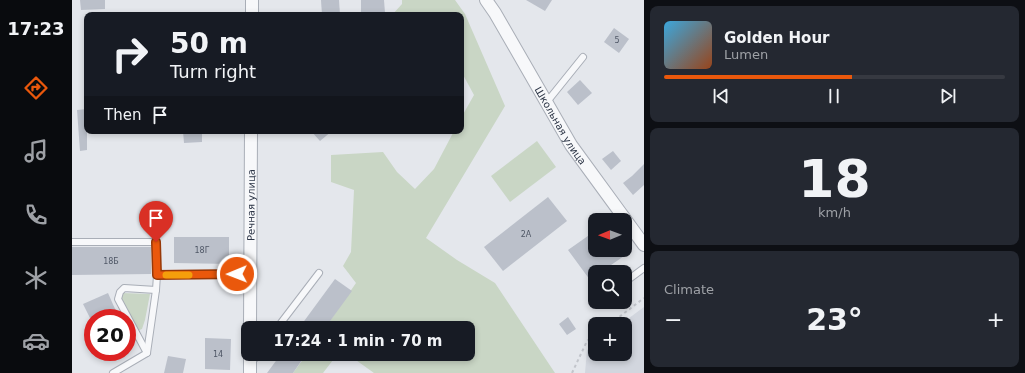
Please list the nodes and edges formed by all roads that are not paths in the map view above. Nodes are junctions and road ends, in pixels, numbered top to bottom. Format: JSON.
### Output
{"nodes":[{"id":1,"x":252,"y":0,"type":"edge"},
{"id":2,"x":486,"y":0,"type":"edge"},
{"id":3,"x":500,"y":0,"type":"edge"},
{"id":4,"x":252,"y":12,"type":"edge"},
{"id":5,"x":495,"y":13,"type":"junction"},
{"id":6,"x":583,"y":57,"type":"dead end"},
{"id":7,"x":546,"y":103,"type":"junction"},
{"id":8,"x":251,"y":134,"type":"edge"},
{"id":9,"x":72,"y":242,"type":"edge"},
{"id":10,"x":644,"y":245,"type":"edge"},
{"id":11,"x":644,"y":268,"type":"edge"},
{"id":12,"x":319,"y":273,"type":"dead end"},
{"id":13,"x":250,"y":274,"type":"junction"},
{"id":14,"x":157,"y":275,"type":"junction"},
{"id":15,"x":632,"y":277,"type":"edge"},
{"id":16,"x":156,"y":290,"type":"junction"},
{"id":17,"x":250,"y":321,"type":"edge"},
{"id":18,"x":282,"y":321,"type":"edge"},
{"id":19,"x":147,"y":352,"type":"junction"},
{"id":20,"x":113,"y":373,"type":"edge"}],
"edges":[{"from":1,"to":4,"type":"street"},
{"from":2,"to":5,"type":"street","name":"Школьная улица"},
{"from":3,"to":5,"type":"street"},
{"from":5,"to":7,"type":"street","name":"Школьная улица"},
{"from":6,"to":7,"type":"lane"},
{"from":7,"to":10,"type":"street","name":"Школьная улица"},
{"from":8,"to":13,"type":"street","name":"Речная улица"},
{"from":9,"to":14,"type":"lane"},
{"from":11,"to":15,"type":"lane"},
{"from":12,"to":18,"type":"lane"},
{"from":13,"to":14,"type":"lane"},
{"from":13,"to":17,"type":"street","name":"Речная улица"},
{"from":14,"to":16,"type":"lane"},
{"from":16,"to":19,"type":"lane"},
{"from":16,"to":19,"type":"lane"},
{"from":19,"to":20,"type":"lane"}]}
